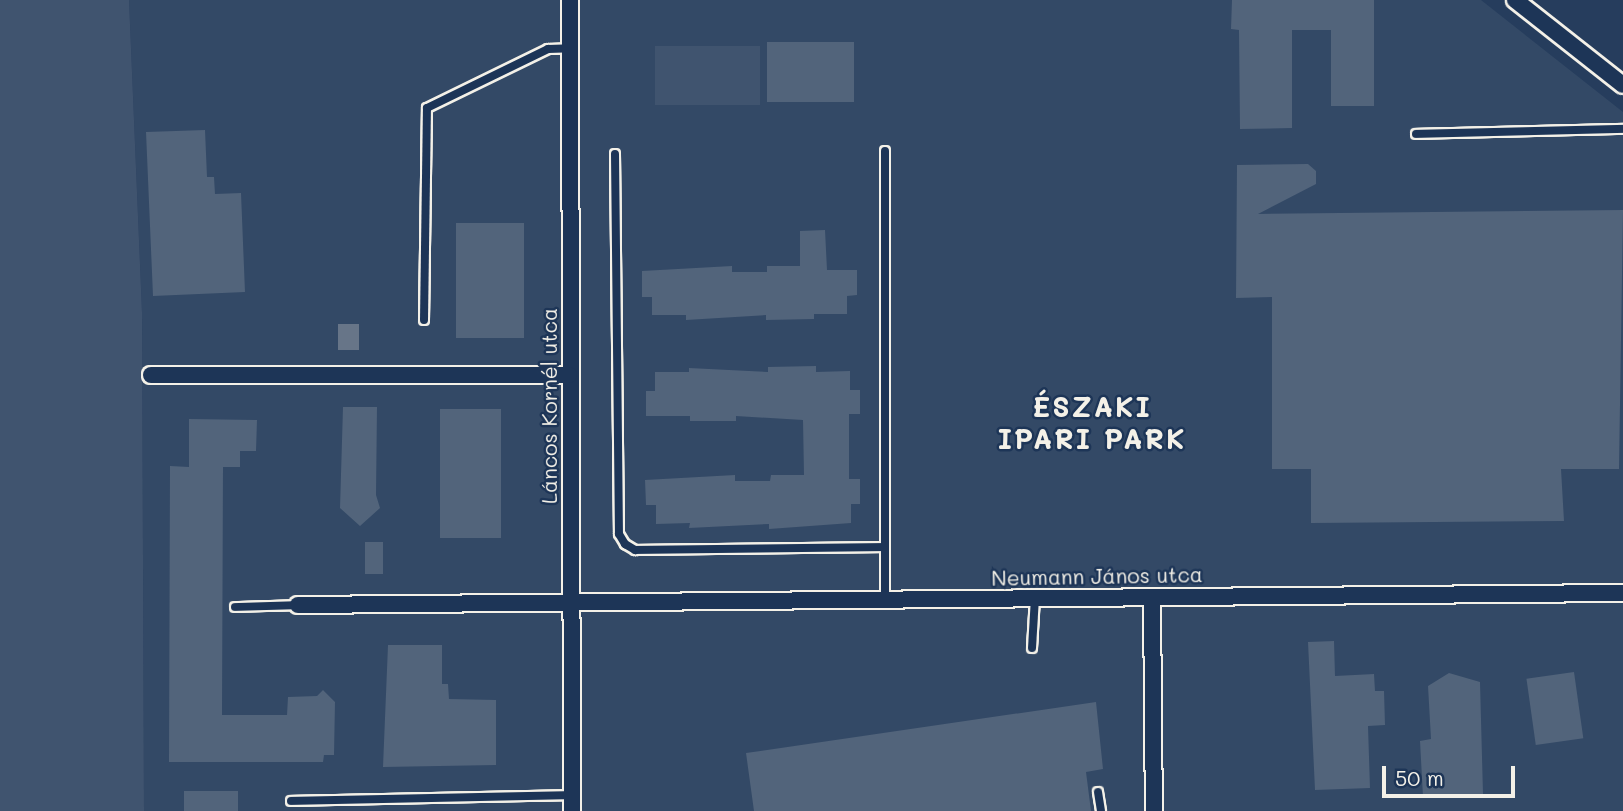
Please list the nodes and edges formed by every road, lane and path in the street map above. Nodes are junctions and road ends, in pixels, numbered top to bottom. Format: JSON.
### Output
{"nodes":[{"id":1,"x":570,"y":0,"type":"edge"},
{"id":2,"x":1515,"y":0,"type":"edge"},
{"id":3,"x":571,"y":48,"type":"junction"},
{"id":4,"x":1623,"y":85,"type":"edge"},
{"id":5,"x":1623,"y":129,"type":"edge"},
{"id":6,"x":1416,"y":134,"type":"dead end"},
{"id":7,"x":885,"y":151,"type":"dead end"},
{"id":8,"x":615,"y":154,"type":"dead end"},
{"id":9,"x":424,"y":320,"type":"dead end"},
{"id":10,"x":152,"y":375,"type":"dead end"},
{"id":11,"x":569,"y":375,"type":"junction"},
{"id":12,"x":884,"y":547,"type":"junction"},
{"id":13,"x":1623,"y":593,"type":"edge"},
{"id":14,"x":1152,"y":597,"type":"junction"},
{"id":15,"x":1035,"y":598,"type":"junction"},
{"id":16,"x":886,"y":600,"type":"junction"},
{"id":17,"x":571,"y":602,"type":"junction"},
{"id":18,"x":298,"y":605,"type":"joint"},
{"id":19,"x":235,"y":607,"type":"dead end"},
{"id":20,"x":1032,"y":648,"type":"dead end"},
{"id":21,"x":1098,"y":792,"type":"dead end"},
{"id":22,"x":291,"y":802,"type":"dead end"},
{"id":23,"x":572,"y":803,"type":"edge"},
{"id":24,"x":1101,"y":811,"type":"edge"},
{"id":25,"x":1154,"y":811,"type":"edge"}],
"edges":[{"from":1,"to":3,"type":"street","name":"Láncos Kornél utca"},
{"from":2,"to":4,"type":"street"},
{"from":3,"to":9,"type":"lane"},
{"from":3,"to":11,"type":"street","name":"Láncos Kornél utca"},
{"from":5,"to":6,"type":"lane"},
{"from":7,"to":12,"type":"lane"},
{"from":8,"to":12,"type":"lane"},
{"from":10,"to":11,"type":"street"},
{"from":11,"to":17,"type":"street","name":"Láncos Kornél utca"},
{"from":12,"to":16,"type":"lane"},
{"from":13,"to":14,"type":"street","name":"Neumann János utca"},
{"from":14,"to":15,"type":"street","name":"Neumann János utca"},
{"from":14,"to":25,"type":"street"},
{"from":15,"to":16,"type":"street","name":"Neumann János utca"},
{"from":15,"to":20,"type":"lane"},
{"from":16,"to":17,"type":"street","name":"Neumann János utca"},
{"from":17,"to":18,"type":"street","name":"Neumann János utca"},
{"from":17,"to":23,"type":"street","name":"Láncos Kornél utca"},
{"from":18,"to":19,"type":"lane"},
{"from":21,"to":24,"type":"lane"},
{"from":22,"to":23,"type":"lane"}]}
